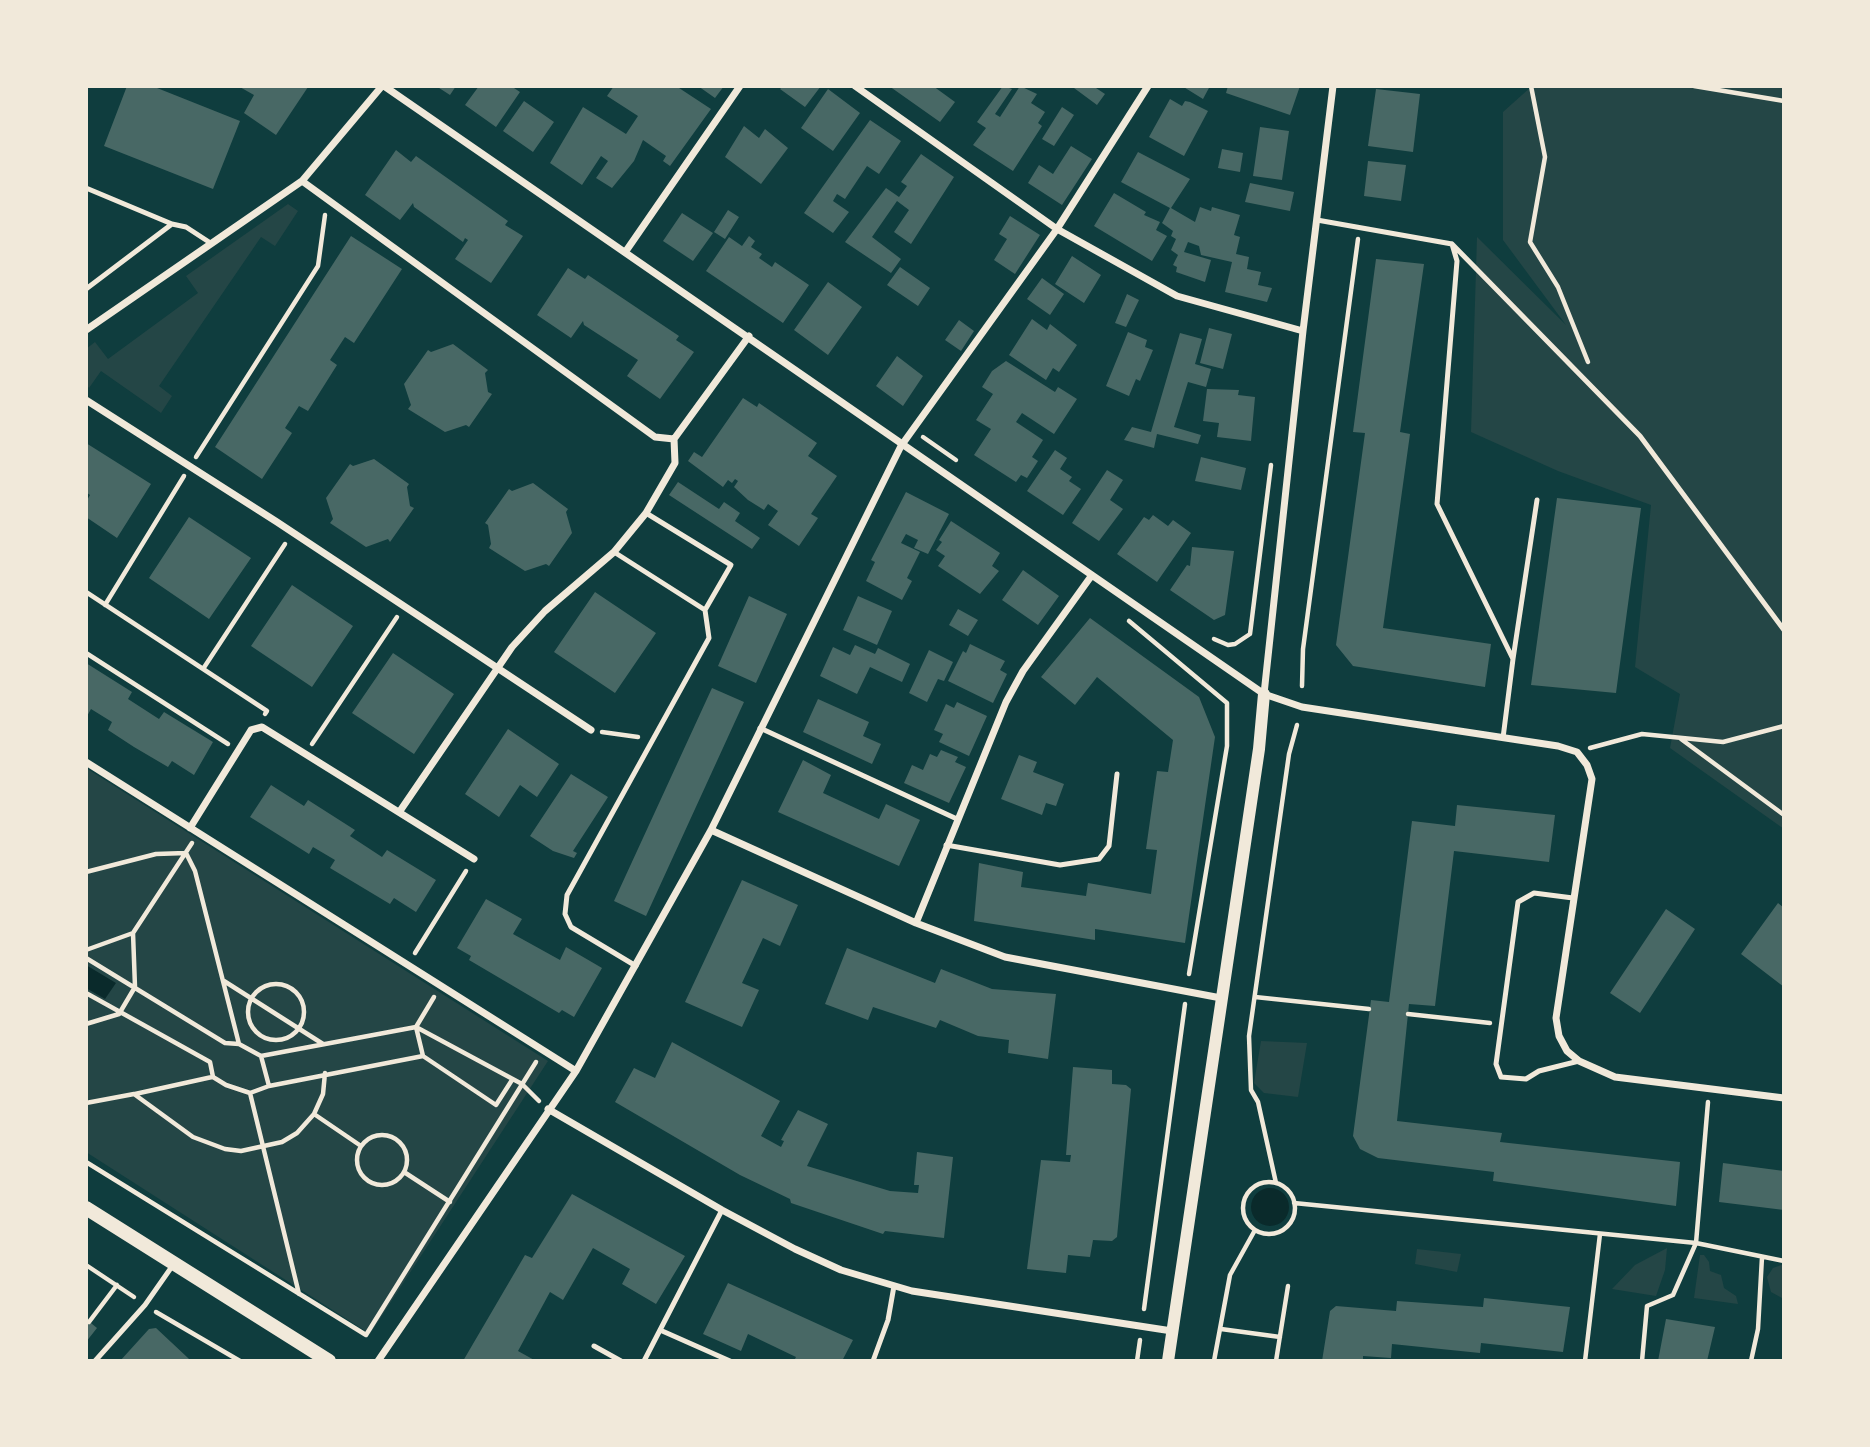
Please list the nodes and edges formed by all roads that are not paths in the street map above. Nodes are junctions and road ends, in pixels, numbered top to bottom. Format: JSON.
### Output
{"nodes":[{"id":1,"x":383,"y":86,"type":"edge"},
{"id":2,"x":740,"y":86,"type":"edge"},
{"id":3,"x":855,"y":86,"type":"edge"},
{"id":4,"x":1148,"y":86,"type":"edge"},
{"id":5,"x":1334,"y":86,"type":"edge"},
{"id":6,"x":302,"y":181,"type":"junction"},
{"id":7,"x":86,"y":188,"type":"edge"},
{"id":8,"x":1317,"y":219,"type":"junction"},
{"id":9,"x":172,"y":223,"type":"junction"},
{"id":10,"x":1057,"y":229,"type":"junction"},
{"id":11,"x":209,"y":242,"type":"junction"},
{"id":12,"x":1452,"y":244,"type":"junction"},
{"id":13,"x":626,"y":251,"type":"junction"},
{"id":14,"x":86,"y":289,"type":"edge"},
{"id":15,"x":86,"y":330,"type":"edge"},
{"id":16,"x":1303,"y":331,"type":"junction"},
{"id":17,"x":749,"y":336,"type":"junction"},
{"id":18,"x":86,"y":400,"type":"edge"},
{"id":19,"x":674,"y":439,"type":"junction"},
{"id":20,"x":901,"y":446,"type":"junction"},
{"id":21,"x":1537,"y":500,"type":"dead end"},
{"id":22,"x":646,"y":513,"type":"junction"},
{"id":23,"x":614,"y":552,"type":"junction"},
{"id":24,"x":1092,"y":575,"type":"junction"},
{"id":25,"x":705,"y":610,"type":"junction"},
{"id":26,"x":1784,"y":630,"type":"edge"},
{"id":27,"x":1513,"y":659,"type":"junction"},
{"id":28,"x":498,"y":668,"type":"junction"},
{"id":29,"x":1264,"y":694,"type":"junction"},
{"id":30,"x":760,"y":728,"type":"junction"},
{"id":31,"x":591,"y":730,"type":"road end"},
{"id":32,"x":1503,"y":738,"type":"junction"},
{"id":33,"x":86,"y":762,"type":"edge"},
{"id":34,"x":1117,"y":774,"type":"dead end"},
{"id":35,"x":400,"y":811,"type":"junction"},
{"id":36,"x":957,"y":819,"type":"junction"},
{"id":37,"x":190,"y":828,"type":"junction"},
{"id":38,"x":711,"y":830,"type":"junction"},
{"id":39,"x":946,"y":845,"type":"junction"},
{"id":40,"x":474,"y":859,"type":"road end"},
{"id":41,"x":1573,"y":898,"type":"junction"},
{"id":42,"x":916,"y":923,"type":"junction"},
{"id":43,"x":636,"y":966,"type":"junction"},
{"id":44,"x":1221,"y":998,"type":"junction"},
{"id":45,"x":1579,"y":1061,"type":"junction"},
{"id":46,"x":576,"y":1071,"type":"junction"},
{"id":47,"x":1784,"y":1098,"type":"edge"},
{"id":48,"x":548,"y":1109,"type":"junction"},
{"id":49,"x":86,"y":1208,"type":"edge"},
{"id":50,"x":722,"y":1210,"type":"junction"},
{"id":51,"x":173,"y":1265,"type":"junction"},
{"id":52,"x":894,"y":1286,"type":"junction"},
{"id":53,"x":660,"y":1331,"type":"junction"},
{"id":54,"x":1172,"y":1331,"type":"junction"},
{"id":55,"x":594,"y":1346,"type":"dead end"},
{"id":56,"x":95,"y":1361,"type":"edge"},
{"id":57,"x":329,"y":1361,"type":"edge"},
{"id":58,"x":378,"y":1361,"type":"edge"},
{"id":59,"x":621,"y":1361,"type":"edge"},
{"id":60,"x":644,"y":1361,"type":"edge"},
{"id":61,"x":730,"y":1361,"type":"edge"},
{"id":62,"x":873,"y":1361,"type":"edge"},
{"id":63,"x":1168,"y":1361,"type":"edge"}],
"edges":[{"from":1,"to":6,"type":"street"},
{"from":1,"to":13,"type":"street"},
{"from":2,"to":13,"type":"street"},
{"from":3,"to":10,"type":"street"},
{"from":4,"to":10,"type":"street"},
{"from":5,"to":8,"type":"street"},
{"from":6,"to":11,"type":"street"},
{"from":6,"to":19,"type":"street"},
{"from":7,"to":9,"type":"lane"},
{"from":8,"to":12,"type":"lane"},
{"from":8,"to":16,"type":"street"},
{"from":9,"to":11,"type":"lane"},
{"from":9,"to":14,"type":"lane"},
{"from":10,"to":16,"type":"street"},
{"from":10,"to":20,"type":"street"},
{"from":11,"to":15,"type":"street"},
{"from":12,"to":26,"type":"lane"},
{"from":12,"to":27,"type":"lane"},
{"from":13,"to":17,"type":"street"},
{"from":16,"to":29,"type":"street"},
{"from":17,"to":19,"type":"street"},
{"from":17,"to":20,"type":"street"},
{"from":18,"to":28,"type":"street"},
{"from":19,"to":22,"type":"street"},
{"from":20,"to":24,"type":"street"},
{"from":20,"to":30,"type":"street"},
{"from":21,"to":27,"type":"lane"},
{"from":22,"to":23,"type":"street"},
{"from":22,"to":25,"type":"lane"},
{"from":23,"to":25,"type":"lane"},
{"from":23,"to":28,"type":"street"},
{"from":24,"to":29,"type":"street"},
{"from":24,"to":36,"type":"street"},
{"from":25,"to":43,"type":"lane"},
{"from":27,"to":32,"type":"lane"},
{"from":28,"to":31,"type":"street"},
{"from":28,"to":35,"type":"street"},
{"from":29,"to":32,"type":"street"},
{"from":29,"to":44,"type":"street"},
{"from":30,"to":36,"type":"lane"},
{"from":30,"to":38,"type":"street"},
{"from":32,"to":41,"type":"street"},
{"from":33,"to":37,"type":"street"},
{"from":34,"to":39,"type":"lane"},
{"from":35,"to":37,"type":"street"},
{"from":35,"to":40,"type":"street"},
{"from":36,"to":39,"type":"street"},
{"from":37,"to":46,"type":"street"},
{"from":38,"to":42,"type":"street"},
{"from":38,"to":43,"type":"street"},
{"from":39,"to":42,"type":"street"},
{"from":41,"to":45,"type":"street"},
{"from":41,"to":45,"type":"lane"},
{"from":42,"to":44,"type":"street"},
{"from":43,"to":46,"type":"street"},
{"from":44,"to":54,"type":"street"},
{"from":45,"to":47,"type":"street"},
{"from":46,"to":48,"type":"street"},
{"from":48,"to":50,"type":"street"},
{"from":48,"to":58,"type":"street"},
{"from":49,"to":51,"type":"main road"},
{"from":50,"to":52,"type":"street"},
{"from":50,"to":53,"type":"lane"},
{"from":51,"to":56,"type":"lane"},
{"from":51,"to":57,"type":"main road"},
{"from":52,"to":54,"type":"street"},
{"from":52,"to":62,"type":"lane"},
{"from":53,"to":60,"type":"lane"},
{"from":53,"to":61,"type":"lane"},
{"from":54,"to":63,"type":"street"},
{"from":55,"to":59,"type":"lane"}]}
